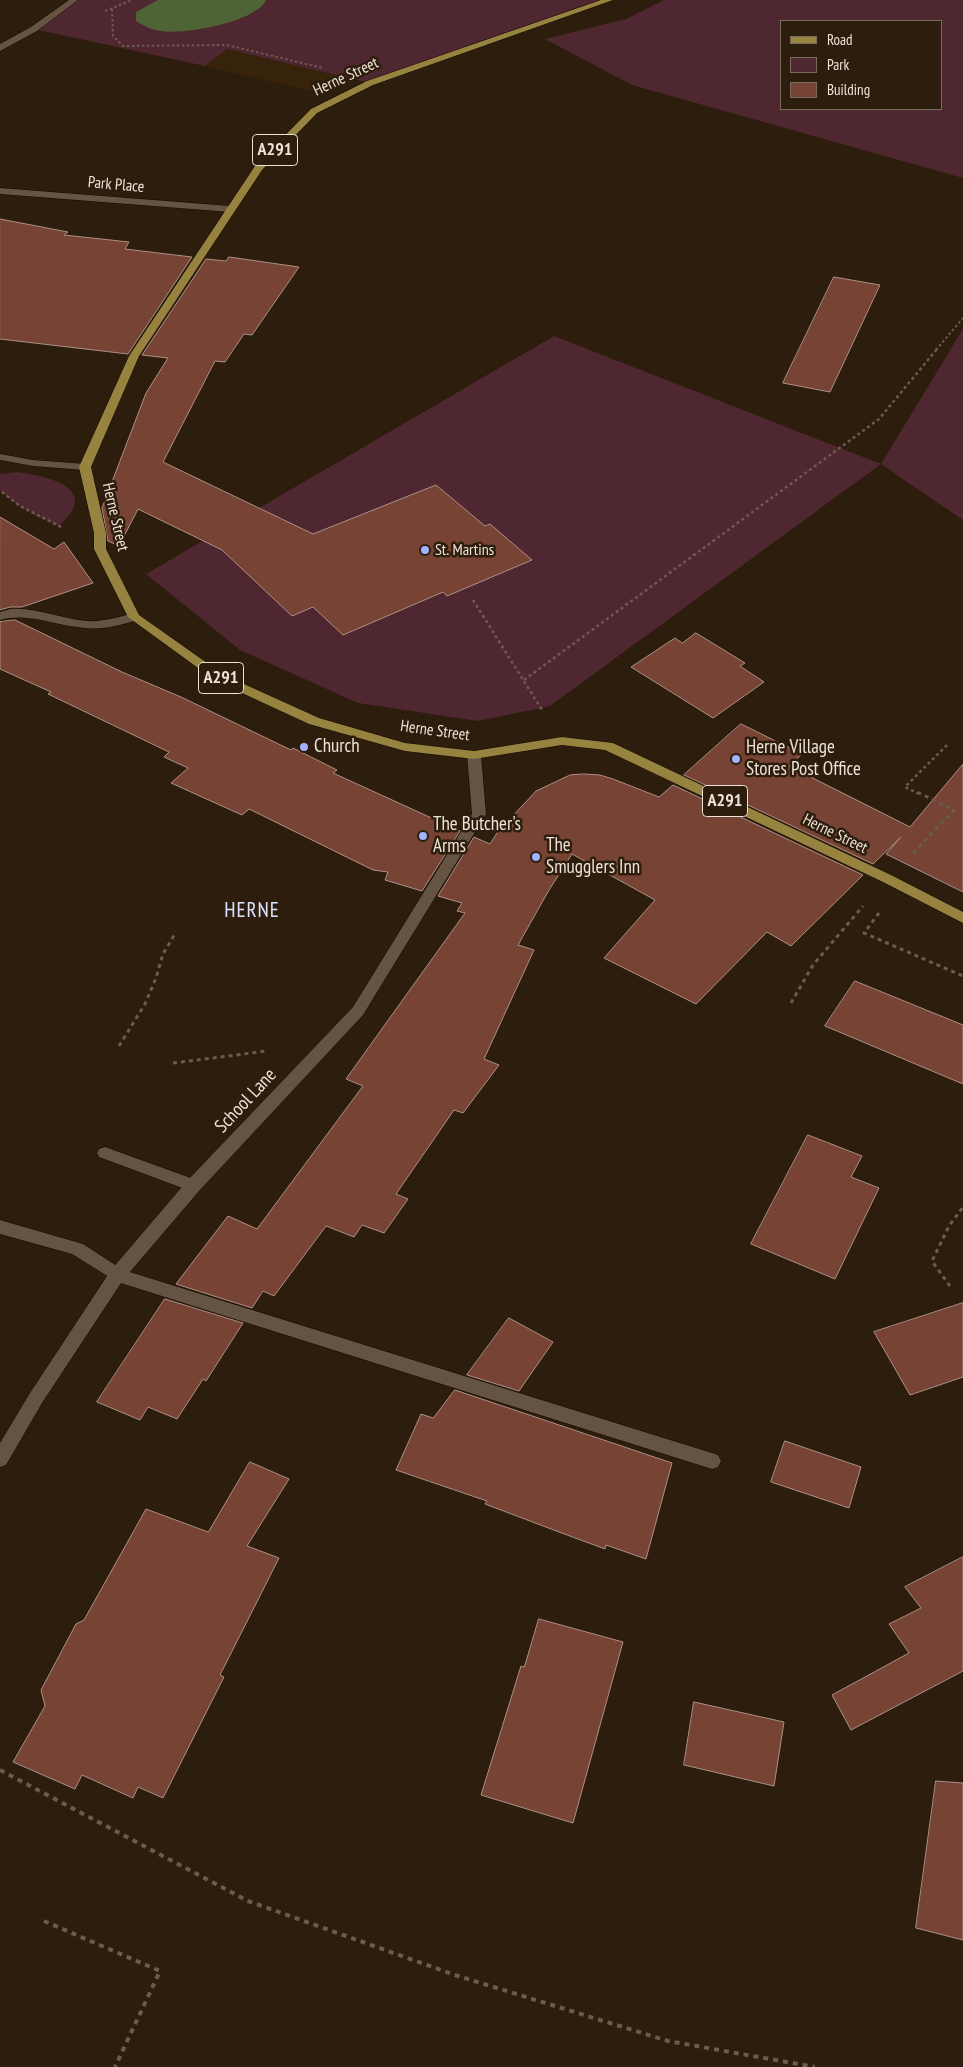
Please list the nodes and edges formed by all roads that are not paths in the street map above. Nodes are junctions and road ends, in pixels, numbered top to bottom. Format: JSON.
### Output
{"nodes":[{"id":1,"x":74,"y":0,"type":"edge"},
{"id":2,"x":609,"y":0,"type":"edge"},
{"id":3,"x":0,"y":48,"type":"edge"},
{"id":4,"x":0,"y":191,"type":"edge"},
{"id":5,"x":230,"y":209,"type":"junction"},
{"id":6,"x":0,"y":457,"type":"edge"},
{"id":7,"x":85,"y":467,"type":"junction"},
{"id":8,"x":0,"y":616,"type":"edge"},
{"id":9,"x":134,"y":617,"type":"junction"},
{"id":10,"x":474,"y":755,"type":"junction"},
{"id":11,"x":963,"y":918,"type":"edge"},
{"id":12,"x":105,"y":1153,"type":"dead end"},
{"id":13,"x":193,"y":1186,"type":"junction"},
{"id":14,"x":0,"y":1227,"type":"edge"},
{"id":15,"x":117,"y":1275,"type":"junction"},
{"id":16,"x":0,"y":1459,"type":"edge"},
{"id":17,"x":712,"y":1461,"type":"dead end"}],
"edges":[{"from":1,"to":3,"type":"street"},
{"from":2,"to":5,"type":"main road","name":"Herne Street","number":"A291"},
{"from":4,"to":5,"type":"street","name":"Park Place"},
{"from":5,"to":7,"type":"main road","name":"Herne Street","number":"A291"},
{"from":6,"to":7,"type":"street"},
{"from":7,"to":9,"type":"main road","name":"Herne Street","number":"A291"},
{"from":8,"to":9,"type":"street"},
{"from":9,"to":10,"type":"main road","name":"Herne Street","number":"A291"},
{"from":10,"to":11,"type":"main road","name":"Herne Street","number":"A291"},
{"from":10,"to":13,"type":"street","name":"School Lane"},
{"from":12,"to":13,"type":"street"},
{"from":13,"to":15,"type":"street","name":"School Lane"},
{"from":14,"to":15,"type":"street"},
{"from":15,"to":16,"type":"street","name":"School Lane"},
{"from":15,"to":17,"type":"street"}]}
